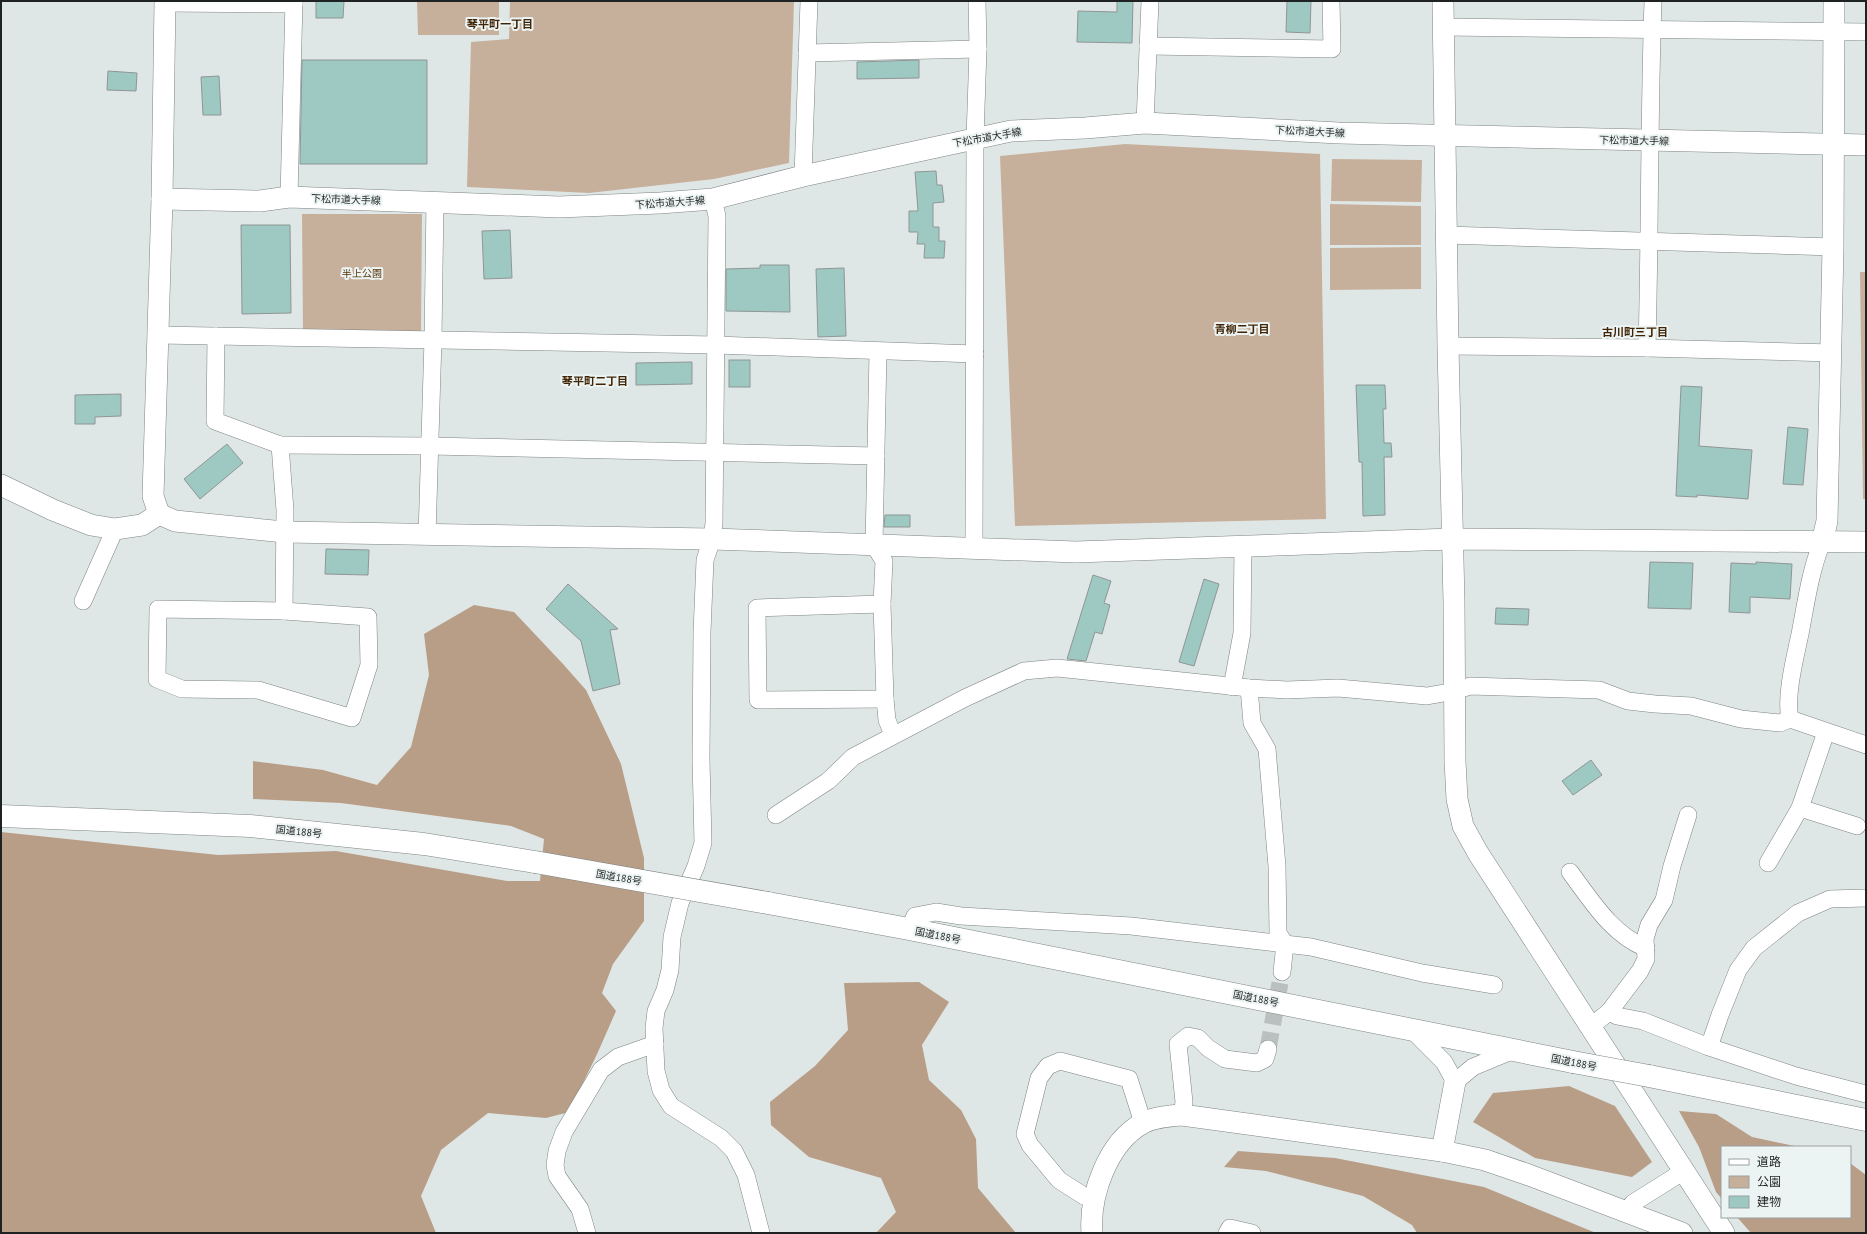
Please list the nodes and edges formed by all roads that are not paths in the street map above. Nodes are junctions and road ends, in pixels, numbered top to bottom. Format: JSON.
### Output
{"nodes":[{"id":1,"x":809,"y":1,"type":"edge"},
{"id":2,"x":977,"y":1,"type":"edge"},
{"id":3,"x":1150,"y":1,"type":"edge"},
{"id":4,"x":1331,"y":1,"type":"edge"},
{"id":5,"x":1443,"y":1,"type":"edge"},
{"id":6,"x":1653,"y":1,"type":"edge"},
{"id":7,"x":1834,"y":1,"type":"edge"},
{"id":8,"x":165,"y":2,"type":"edge"},
{"id":9,"x":294,"y":2,"type":"edge"},
{"id":10,"x":1444,"y":27,"type":"junction"},
{"id":11,"x":1652,"y":29,"type":"junction"},
{"id":12,"x":1834,"y":30,"type":"junction"},
{"id":13,"x":1866,"y":32,"type":"edge"},
{"id":14,"x":1148,"y":46,"type":"junction"},
{"id":15,"x":978,"y":49,"type":"junction"},
{"id":16,"x":806,"y":53,"type":"junction"},
{"id":17,"x":1144,"y":123,"type":"junction"},
{"id":18,"x":1444,"y":136,"type":"junction"},
{"id":19,"x":975,"y":138,"type":"junction"},
{"id":20,"x":1649,"y":140,"type":"junction"},
{"id":21,"x":1834,"y":145,"type":"junction"},
{"id":22,"x":1866,"y":145,"type":"edge"},
{"id":23,"x":803,"y":176,"type":"junction"},
{"id":24,"x":289,"y":197,"type":"junction"},
{"id":25,"x":162,"y":199,"type":"junction"},
{"id":26,"x":713,"y":199,"type":"junction"},
{"id":27,"x":435,"y":201,"type":"junction"},
{"id":28,"x":1446,"y":235,"type":"junction"},
{"id":29,"x":1650,"y":240,"type":"junction"},
{"id":30,"x":1833,"y":247,"type":"junction"},
{"id":31,"x":158,"y":335,"type":"junction"},
{"id":32,"x":216,"y":336,"type":"junction"},
{"id":33,"x":433,"y":339,"type":"junction"},
{"id":34,"x":716,"y":345,"type":"junction"},
{"id":35,"x":1448,"y":346,"type":"junction"},
{"id":36,"x":1647,"y":348,"type":"junction"},
{"id":37,"x":878,"y":352,"type":"junction"},
{"id":38,"x":1832,"y":353,"type":"junction"},
{"id":39,"x":975,"y":354,"type":"junction"},
{"id":40,"x":280,"y":445,"type":"junction"},
{"id":41,"x":430,"y":446,"type":"junction"},
{"id":42,"x":715,"y":452,"type":"junction"},
{"id":43,"x":876,"y":456,"type":"junction"},
{"id":44,"x":1,"y":485,"type":"edge"},
{"id":45,"x":159,"y":514,"type":"junction"},
{"id":46,"x":115,"y":529,"type":"junction"},
{"id":47,"x":284,"y":532,"type":"junction"},
{"id":48,"x":426,"y":536,"type":"junction"},
{"id":49,"x":712,"y":539,"type":"junction"},
{"id":50,"x":1452,"y":539,"type":"junction"},
{"id":51,"x":1822,"y":542,"type":"junction"},
{"id":52,"x":1866,"y":542,"type":"edge"},
{"id":53,"x":874,"y":545,"type":"junction"},
{"id":54,"x":1243,"y":545,"type":"junction"},
{"id":55,"x":974,"y":548,"type":"junction"},
{"id":56,"x":83,"y":601,"type":"dead end"},
{"id":57,"x":882,"y":604,"type":"junction"},
{"id":58,"x":284,"y":611,"type":"junction"},
{"id":59,"x":1232,"y":686,"type":"junction"},
{"id":60,"x":1249,"y":688,"type":"junction"},
{"id":61,"x":1455,"y":691,"type":"junction"},
{"id":62,"x":885,"y":699,"type":"junction"},
{"id":63,"x":1790,"y":719,"type":"junction"},
{"id":64,"x":1826,"y":732,"type":"junction"},
{"id":65,"x":893,"y":734,"type":"junction"},
{"id":66,"x":1866,"y":745,"type":"edge"},
{"id":67,"x":1800,"y":808,"type":"junction"},
{"id":68,"x":776,"y":815,"type":"dead end"},
{"id":69,"x":1688,"y":815,"type":"dead end"},
{"id":70,"x":1,"y":816,"type":"edge"},
{"id":71,"x":1857,"y":826,"type":"dead end"},
{"id":72,"x":1768,"y":863,"type":"dead end"},
{"id":73,"x":1570,"y":872,"type":"dead end"},
{"id":74,"x":1866,"y":898,"type":"edge"},
{"id":75,"x":909,"y":929,"type":"junction"},
{"id":76,"x":1285,"y":944,"type":"junction"},
{"id":77,"x":1646,"y":948,"type":"junction"},
{"id":78,"x":1282,"y":972,"type":"tunnel mouth"},
{"id":79,"x":1494,"y":985,"type":"dead end"},
{"id":80,"x":1609,"y":1012,"type":"junction"},
{"id":81,"x":1591,"y":1026,"type":"junction"},
{"id":82,"x":1413,"y":1031,"type":"junction"},
{"id":83,"x":655,"y":1044,"type":"junction"},
{"id":84,"x":1710,"y":1047,"type":"junction"},
{"id":85,"x":1268,"y":1049,"type":"tunnel mouth"},
{"id":86,"x":1514,"y":1050,"type":"junction"},
{"id":87,"x":1455,"y":1082,"type":"junction"},
{"id":88,"x":1866,"y":1094,"type":"edge"},
{"id":89,"x":1182,"y":1115,"type":"junction"},
{"id":90,"x":1866,"y":1120,"type":"edge"},
{"id":91,"x":1143,"y":1123,"type":"junction"},
{"id":92,"x":1442,"y":1151,"type":"junction"},
{"id":93,"x":1684,"y":1171,"type":"junction"},
{"id":94,"x":1095,"y":1197,"type":"junction"},
{"id":95,"x":1627,"y":1211,"type":"junction"},
{"id":96,"x":587,"y":1233,"type":"edge"},
{"id":97,"x":762,"y":1233,"type":"edge"},
{"id":98,"x":1092,"y":1233,"type":"edge"},
{"id":99,"x":1227,"y":1233,"type":"edge"},
{"id":100,"x":1252,"y":1233,"type":"edge"},
{"id":101,"x":1682,"y":1233,"type":"edge"},
{"id":102,"x":1724,"y":1233,"type":"edge"}],
"edges":[{"from":1,"to":16,"type":"street"},
{"from":2,"to":15,"type":"street"},
{"from":3,"to":14,"type":"street"},
{"from":4,"to":14,"type":"street"},
{"from":5,"to":10,"type":"street"},
{"from":6,"to":11,"type":"street"},
{"from":7,"to":12,"type":"street"},
{"from":8,"to":9,"type":"street"},
{"from":8,"to":25,"type":"street"},
{"from":9,"to":24,"type":"street"},
{"from":10,"to":11,"type":"street"},
{"from":10,"to":18,"type":"street"},
{"from":11,"to":12,"type":"street"},
{"from":11,"to":20,"type":"street"},
{"from":12,"to":13,"type":"street"},
{"from":12,"to":21,"type":"street"},
{"from":14,"to":17,"type":"street"},
{"from":15,"to":16,"type":"street"},
{"from":15,"to":19,"type":"street"},
{"from":16,"to":23,"type":"street"},
{"from":17,"to":18,"type":"street","name":"下松市道大手線"},
{"from":17,"to":19,"type":"street","name":"下松市道大手線"},
{"from":18,"to":20,"type":"street","name":"下松市道大手線"},
{"from":18,"to":28,"type":"street"},
{"from":19,"to":23,"type":"street","name":"下松市道大手線"},
{"from":19,"to":39,"type":"street"},
{"from":20,"to":21,"type":"street","name":"下松市道大手線"},
{"from":20,"to":29,"type":"street"},
{"from":21,"to":22,"type":"street","name":"下松市道大手線"},
{"from":21,"to":30,"type":"street"},
{"from":23,"to":26,"type":"street","name":"下松市道大手線"},
{"from":24,"to":25,"type":"street","name":"下松市道大手線"},
{"from":24,"to":27,"type":"street","name":"下松市道大手線"},
{"from":25,"to":31,"type":"street"},
{"from":26,"to":27,"type":"street","name":"下松市道大手線"},
{"from":26,"to":34,"type":"street"},
{"from":27,"to":33,"type":"street"},
{"from":28,"to":29,"type":"street"},
{"from":28,"to":35,"type":"street"},
{"from":29,"to":30,"type":"street"},
{"from":29,"to":36,"type":"street"},
{"from":30,"to":38,"type":"street"},
{"from":31,"to":32,"type":"street"},
{"from":31,"to":45,"type":"street"},
{"from":32,"to":33,"type":"street"},
{"from":32,"to":40,"type":"street"},
{"from":33,"to":34,"type":"street"},
{"from":33,"to":41,"type":"street"},
{"from":34,"to":37,"type":"street"},
{"from":34,"to":42,"type":"street"},
{"from":35,"to":36,"type":"street"},
{"from":35,"to":50,"type":"street"},
{"from":36,"to":38,"type":"street"},
{"from":37,"to":39,"type":"street"},
{"from":37,"to":43,"type":"street"},
{"from":38,"to":51,"type":"street"},
{"from":39,"to":55,"type":"street"},
{"from":40,"to":41,"type":"street"},
{"from":40,"to":47,"type":"street"},
{"from":41,"to":42,"type":"street"},
{"from":41,"to":48,"type":"street"},
{"from":42,"to":43,"type":"street"},
{"from":42,"to":49,"type":"street"},
{"from":43,"to":53,"type":"street"},
{"from":44,"to":46,"type":"street"},
{"from":45,"to":46,"type":"street"},
{"from":45,"to":47,"type":"street"},
{"from":46,"to":56,"type":"street"},
{"from":47,"to":48,"type":"street"},
{"from":47,"to":58,"type":"street"},
{"from":48,"to":49,"type":"street"},
{"from":49,"to":53,"type":"street"},
{"from":49,"to":83,"type":"street"},
{"from":50,"to":51,"type":"street"},
{"from":50,"to":54,"type":"street"},
{"from":50,"to":61,"type":"street"},
{"from":51,"to":52,"type":"street"},
{"from":51,"to":63,"type":"street"},
{"from":53,"to":55,"type":"street"},
{"from":53,"to":57,"type":"street"},
{"from":54,"to":55,"type":"street"},
{"from":54,"to":59,"type":"street"},
{"from":57,"to":62,"type":"street"},
{"from":57,"to":62,"type":"street"},
{"from":58,"to":58,"type":"street"},
{"from":59,"to":60,"type":"street"},
{"from":59,"to":65,"type":"street"},
{"from":60,"to":61,"type":"street"},
{"from":60,"to":76,"type":"street"},
{"from":61,"to":63,"type":"street"},
{"from":61,"to":81,"type":"street"},
{"from":62,"to":65,"type":"street"},
{"from":63,"to":64,"type":"street"},
{"from":64,"to":66,"type":"street"},
{"from":64,"to":67,"type":"street"},
{"from":65,"to":68,"type":"street"},
{"from":67,"to":71,"type":"street"},
{"from":67,"to":72,"type":"street"},
{"from":69,"to":77,"type":"street"},
{"from":70,"to":75,"type":"highway","name":"国道188号","bridge":true},
{"from":73,"to":77,"type":"street"},
{"from":74,"to":84,"type":"street"},
{"from":75,"to":76,"type":"street"},
{"from":75,"to":82,"type":"highway","name":"国道188号"},
{"from":76,"to":78,"type":"street"},
{"from":76,"to":79,"type":"street"},
{"from":77,"to":80,"type":"street"},
{"from":80,"to":81,"type":"street"},
{"from":80,"to":84,"type":"street"},
{"from":81,"to":93,"type":"street"},
{"from":82,"to":86,"type":"highway","name":"国道188号"},
{"from":82,"to":87,"type":"street"},
{"from":83,"to":96,"type":"street"},
{"from":83,"to":97,"type":"street"},
{"from":84,"to":88,"type":"street"},
{"from":85,"to":89,"type":"street"},
{"from":86,"to":87,"type":"street"},
{"from":86,"to":90,"type":"highway","name":"国道188号","bridge":true},
{"from":87,"to":92,"type":"street"},
{"from":89,"to":91,"type":"street"},
{"from":89,"to":92,"type":"street"},
{"from":91,"to":94,"type":"street"},
{"from":91,"to":94,"type":"street"},
{"from":92,"to":95,"type":"street"},
{"from":93,"to":95,"type":"street"},
{"from":93,"to":102,"type":"street"},
{"from":94,"to":98,"type":"street"},
{"from":95,"to":101,"type":"street"},
{"from":99,"to":100,"type":"street"}]}
